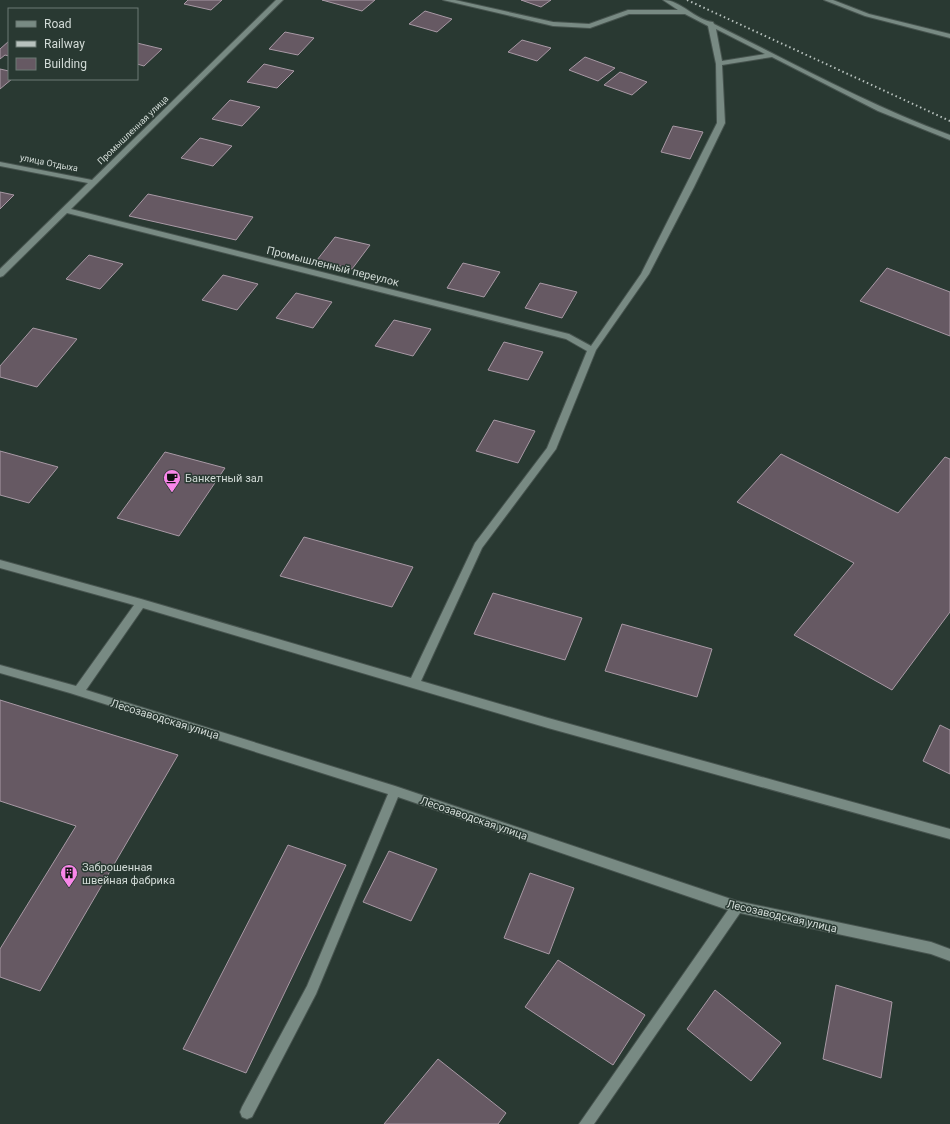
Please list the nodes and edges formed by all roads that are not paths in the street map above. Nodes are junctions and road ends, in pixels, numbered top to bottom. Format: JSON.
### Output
{"nodes":[{"id":1,"x":280,"y":0,"type":"edge"},
{"id":2,"x":446,"y":0,"type":"edge"},
{"id":3,"x":666,"y":0,"type":"edge"},
{"id":4,"x":827,"y":0,"type":"edge"},
{"id":5,"x":686,"y":12,"type":"junction"},
{"id":6,"x":711,"y":23,"type":"junction"},
{"id":7,"x":950,"y":36,"type":"edge"},
{"id":8,"x":774,"y":55,"type":"junction"},
{"id":9,"x":719,"y":64,"type":"junction"},
{"id":10,"x":950,"y":138,"type":"edge"},
{"id":11,"x":0,"y":164,"type":"edge"},
{"id":12,"x":93,"y":182,"type":"junction"},
{"id":13,"x":65,"y":210,"type":"junction"},
{"id":14,"x":0,"y":274,"type":"edge"},
{"id":15,"x":592,"y":350,"type":"junction"},
{"id":16,"x":0,"y":564,"type":"edge"},
{"id":17,"x":141,"y":603,"type":"junction"},
{"id":18,"x":0,"y":669,"type":"edge"},
{"id":19,"x":414,"y":684,"type":"junction"},
{"id":20,"x":78,"y":692,"type":"junction"},
{"id":21,"x":395,"y":791,"type":"junction"},
{"id":22,"x":950,"y":834,"type":"edge"},
{"id":23,"x":737,"y":908,"type":"junction"},
{"id":24,"x":950,"y":955,"type":"edge"},
{"id":25,"x":247,"y":1112,"type":"dead end"},
{"id":26,"x":586,"y":1124,"type":"edge"}],
"edges":[{"from":1,"to":12,"type":"street","name":"Промышленная улица"},
{"from":2,"to":5,"type":"street"},
{"from":3,"to":5,"type":"street"},
{"from":4,"to":7,"type":"street"},
{"from":5,"to":6,"type":"street"},
{"from":6,"to":8,"type":"street"},
{"from":6,"to":9,"type":"street"},
{"from":8,"to":9,"type":"street"},
{"from":8,"to":10,"type":"street"},
{"from":9,"to":15,"type":"street"},
{"from":11,"to":12,"type":"street","name":"улица Отдыха"},
{"from":12,"to":13,"type":"street","name":"Промышленная улица"},
{"from":13,"to":14,"type":"street","name":"Промышленная улица"},
{"from":13,"to":15,"type":"street","name":"Промышленный переулок"},
{"from":15,"to":19,"type":"street"},
{"from":16,"to":17,"type":"street"},
{"from":17,"to":19,"type":"street"},
{"from":17,"to":20,"type":"street"},
{"from":18,"to":20,"type":"street","name":"Лесозаводская улица"},
{"from":19,"to":22,"type":"street"},
{"from":20,"to":21,"type":"street","name":"Лесозаводская улица"},
{"from":21,"to":23,"type":"street","name":"Лесозаводская улица"},
{"from":21,"to":25,"type":"street"},
{"from":23,"to":24,"type":"street","name":"Лесозаводская улица"},
{"from":23,"to":26,"type":"street"}]}
